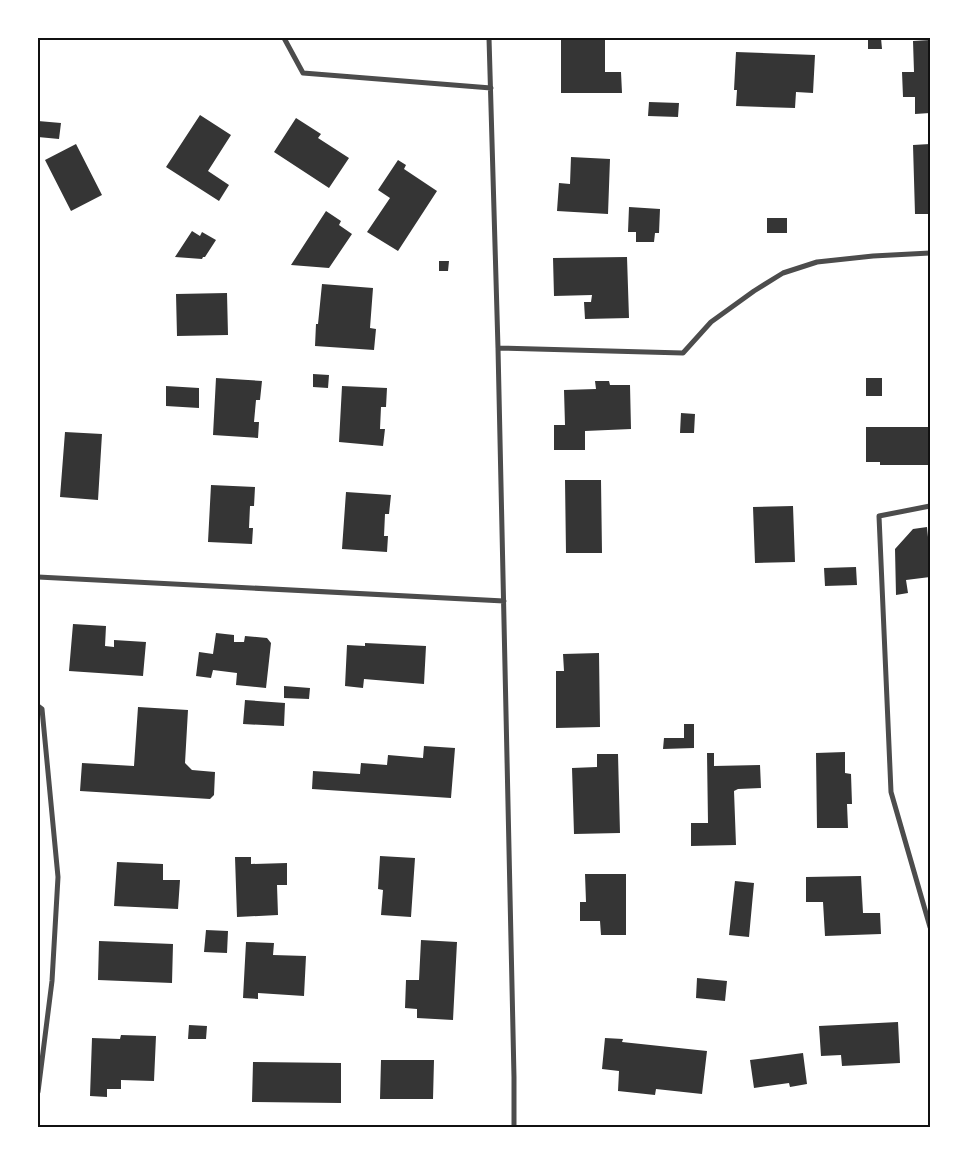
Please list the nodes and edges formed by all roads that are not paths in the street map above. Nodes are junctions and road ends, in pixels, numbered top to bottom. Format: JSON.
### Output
{"nodes":[{"id":1,"x":284,"y":38,"type":"edge"},
{"id":2,"x":489,"y":38,"type":"edge"},
{"id":3,"x":491,"y":88,"type":"junction"},
{"id":4,"x":930,"y":254,"type":"edge"},
{"id":5,"x":498,"y":348,"type":"junction"},
{"id":6,"x":930,"y":506,"type":"edge"},
{"id":7,"x":38,"y":577,"type":"edge"},
{"id":8,"x":504,"y":601,"type":"junction"},
{"id":9,"x":38,"y":706,"type":"edge"},
{"id":10,"x":930,"y":927,"type":"edge"},
{"id":11,"x":38,"y":1092,"type":"edge"},
{"id":12,"x":514,"y":1128,"type":"edge"}],
"edges":[{"from":1,"to":3,"type":"street"},
{"from":2,"to":3,"type":"street"},
{"from":3,"to":5,"type":"street"},
{"from":4,"to":5,"type":"street"},
{"from":5,"to":8,"type":"street"},
{"from":6,"to":10,"type":"street"},
{"from":7,"to":8,"type":"street"},
{"from":8,"to":12,"type":"street"},
{"from":9,"to":11,"type":"street"}]}
